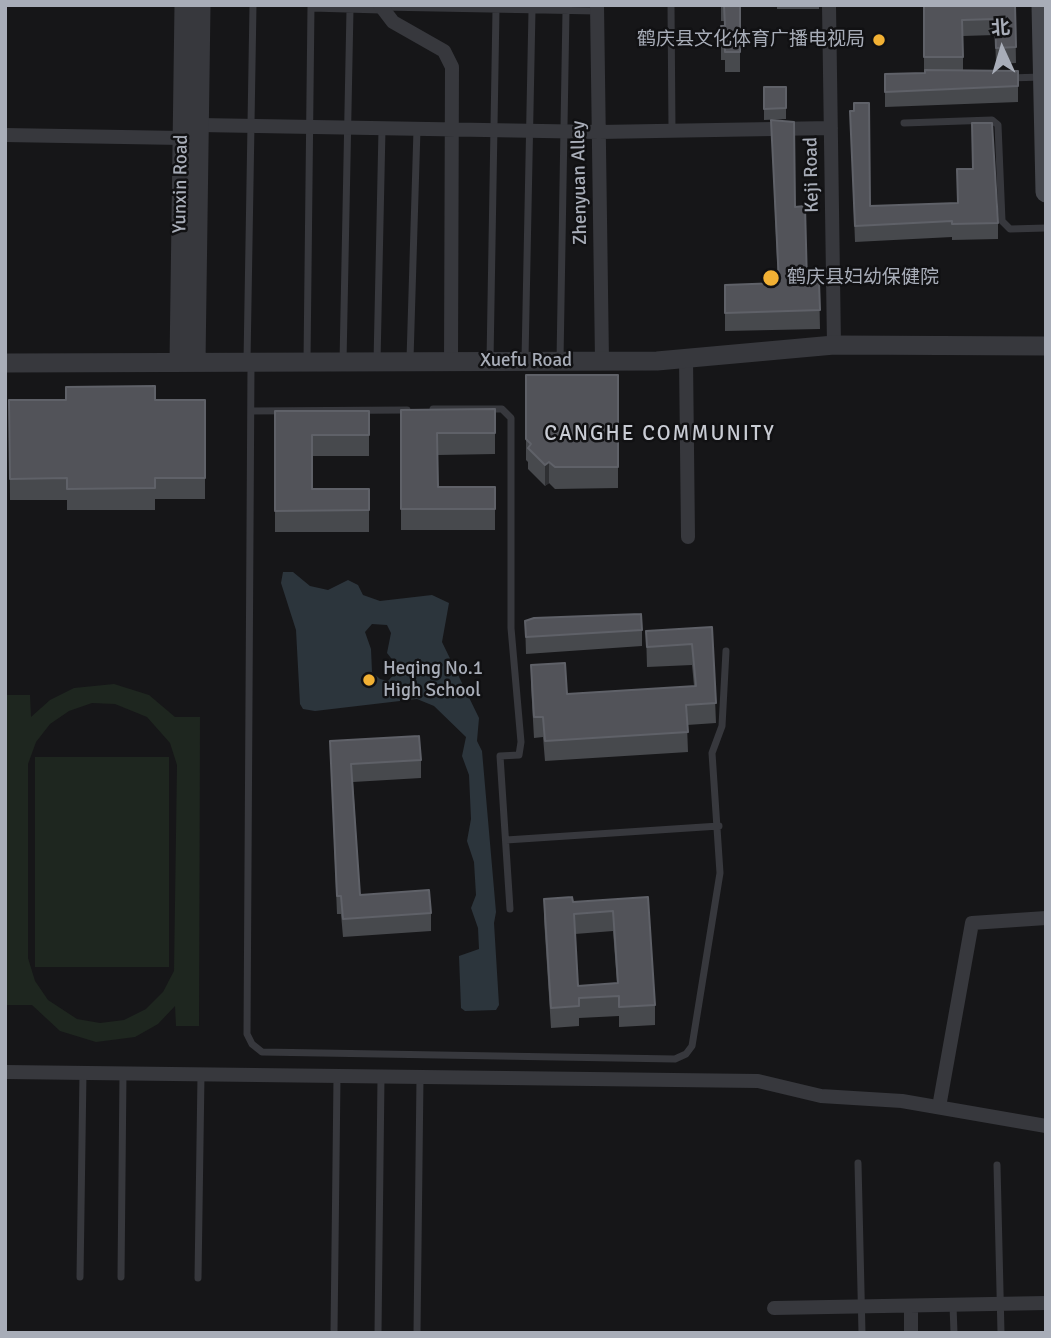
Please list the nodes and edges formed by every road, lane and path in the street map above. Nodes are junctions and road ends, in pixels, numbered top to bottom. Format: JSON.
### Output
{"nodes":[{"id":1,"x":184,"y":5,"type":"edge"},
{"id":2,"x":201,"y":5,"type":"edge"},
{"id":3,"x":253,"y":5,"type":"edge"},
{"id":4,"x":671,"y":5,"type":"edge"},
{"id":5,"x":829,"y":5,"type":"edge"},
{"id":6,"x":1042,"y":5,"type":"edge"},
{"id":7,"x":420,"y":6,"type":"edge"},
{"id":8,"x":311,"y":7,"type":"edge"},
{"id":9,"x":382,"y":7,"type":"edge"},
{"id":10,"x":455,"y":7,"type":"edge"},
{"id":11,"x":491,"y":8,"type":"edge"},
{"id":12,"x":527,"y":8,"type":"edge"},
{"id":13,"x":556,"y":8,"type":"edge"},
{"id":14,"x":597,"y":8,"type":"edge"},
{"id":15,"x":350,"y":9,"type":"junction"},
{"id":16,"x":566,"y":10,"type":"junction"},
{"id":17,"x":1043,"y":77,"type":"junction"},
{"id":18,"x":1003,"y":78,"type":"edge"},
{"id":19,"x":904,"y":123,"type":"dead end"},
{"id":20,"x":200,"y":125,"type":"junction"},
{"id":21,"x":251,"y":126,"type":"junction"},
{"id":22,"x":311,"y":127,"type":"junction"},
{"id":23,"x":347,"y":128,"type":"junction"},
{"id":24,"x":382,"y":128,"type":"junction"},
{"id":25,"x":831,"y":128,"type":"junction"},
{"id":26,"x":417,"y":129,"type":"junction"},
{"id":27,"x":452,"y":129,"type":"junction"},
{"id":28,"x":494,"y":130,"type":"junction"},
{"id":29,"x":528,"y":131,"type":"junction"},
{"id":30,"x":564,"y":131,"type":"junction"},
{"id":31,"x":672,"y":131,"type":"junction"},
{"id":32,"x":1045,"y":131,"type":"edge"},
{"id":33,"x":599,"y":132,"type":"junction"},
{"id":34,"x":5,"y":135,"type":"edge"},
{"id":35,"x":182,"y":138,"type":"junction"},
{"id":36,"x":1046,"y":192,"type":"edge"},
{"id":37,"x":1046,"y":228,"type":"edge"},
{"id":38,"x":834,"y":345,"type":"junction"},
{"id":39,"x":1046,"y":346,"type":"edge"},
{"id":40,"x":686,"y":359,"type":"junction"},
{"id":41,"x":451,"y":361,"type":"junction"},
{"id":42,"x":490,"y":361,"type":"junction"},
{"id":43,"x":525,"y":361,"type":"junction"},
{"id":44,"x":560,"y":361,"type":"junction"},
{"id":45,"x":602,"y":361,"type":"junction"},
{"id":46,"x":187,"y":362,"type":"junction"},
{"id":47,"x":249,"y":362,"type":"junction"},
{"id":48,"x":307,"y":362,"type":"junction"},
{"id":49,"x":343,"y":362,"type":"junction"},
{"id":50,"x":377,"y":362,"type":"junction"},
{"id":51,"x":410,"y":362,"type":"junction"},
{"id":52,"x":5,"y":363,"type":"edge"},
{"id":53,"x":251,"y":411,"type":"junction"},
{"id":54,"x":688,"y":537,"type":"dead end"},
{"id":55,"x":726,"y":651,"type":"dead end"},
{"id":56,"x":719,"y":826,"type":"junction"},
{"id":57,"x":506,"y":840,"type":"junction"},
{"id":58,"x":510,"y":909,"type":"dead end"},
{"id":59,"x":1046,"y":918,"type":"edge"},
{"id":60,"x":5,"y":1072,"type":"edge"},
{"id":61,"x":83,"y":1073,"type":"junction"},
{"id":62,"x":123,"y":1073,"type":"junction"},
{"id":63,"x":201,"y":1074,"type":"junction"},
{"id":64,"x":337,"y":1076,"type":"junction"},
{"id":65,"x":382,"y":1076,"type":"junction"},
{"id":66,"x":420,"y":1077,"type":"junction"},
{"id":67,"x":939,"y":1107,"type":"junction"},
{"id":68,"x":1046,"y":1126,"type":"edge"},
{"id":69,"x":858,"y":1163,"type":"dead end"},
{"id":70,"x":997,"y":1166,"type":"dead end"},
{"id":71,"x":80,"y":1277,"type":"dead end"},
{"id":72,"x":121,"y":1278,"type":"dead end"},
{"id":73,"x":198,"y":1278,"type":"dead end"},
{"id":74,"x":1046,"y":1303,"type":"edge"},
{"id":75,"x":1001,"y":1304,"type":"junction"},
{"id":76,"x":953,"y":1305,"type":"junction"},
{"id":77,"x":911,"y":1306,"type":"junction"},
{"id":78,"x":860,"y":1307,"type":"junction"},
{"id":79,"x":774,"y":1308,"type":"dead end"},
{"id":80,"x":334,"y":1333,"type":"edge"},
{"id":81,"x":378,"y":1333,"type":"edge"},
{"id":82,"x":417,"y":1333,"type":"edge"},
{"id":83,"x":862,"y":1333,"type":"edge"},
{"id":84,"x":911,"y":1333,"type":"edge"},
{"id":85,"x":954,"y":1333,"type":"edge"},
{"id":86,"x":1001,"y":1333,"type":"edge"}],
"edges":[{"from":1,"to":35,"type":"street","name":"Yunxin Road"},
{"from":2,"to":20,"type":"street","name":"Yunxin Road"},
{"from":3,"to":21,"type":"lane"},
{"from":4,"to":31,"type":"lane"},
{"from":5,"to":25,"type":"street","name":"Keji Road"},
{"from":6,"to":17,"type":"main road"},
{"from":7,"to":9,"type":"lane"},
{"from":7,"to":10,"type":"lane"},
{"from":8,"to":15,"type":"lane"},
{"from":8,"to":22,"type":"lane"},
{"from":9,"to":15,"type":"lane"},
{"from":9,"to":27,"type":"street"},
{"from":10,"to":11,"type":"lane"},
{"from":11,"to":12,"type":"lane"},
{"from":11,"to":28,"type":"lane"},
{"from":12,"to":13,"type":"lane"},
{"from":12,"to":29,"type":"lane"},
{"from":13,"to":16,"type":"lane"},
{"from":14,"to":16,"type":"lane"},
{"from":14,"to":33,"type":"street","name":"Zhenyuan Alley"},
{"from":15,"to":23,"type":"lane"},
{"from":16,"to":30,"type":"lane"},
{"from":17,"to":18,"type":"lane"},
{"from":17,"to":32,"type":"main road"},
{"from":19,"to":37,"type":"lane"},
{"from":20,"to":21,"type":"street"},
{"from":20,"to":46,"type":"street","name":"Yunxin Road"},
{"from":21,"to":22,"type":"street"},
{"from":21,"to":47,"type":"lane"},
{"from":22,"to":23,"type":"street"},
{"from":22,"to":48,"type":"lane"},
{"from":23,"to":24,"type":"street"},
{"from":23,"to":49,"type":"lane"},
{"from":24,"to":26,"type":"street"},
{"from":24,"to":50,"type":"lane"},
{"from":25,"to":31,"type":"street"},
{"from":25,"to":38,"type":"street","name":"Keji Road"},
{"from":26,"to":27,"type":"street"},
{"from":26,"to":51,"type":"lane"},
{"from":27,"to":28,"type":"street"},
{"from":27,"to":41,"type":"street"},
{"from":28,"to":29,"type":"street"},
{"from":28,"to":42,"type":"lane"},
{"from":29,"to":30,"type":"street"},
{"from":29,"to":43,"type":"lane"},
{"from":30,"to":33,"type":"street"},
{"from":30,"to":44,"type":"lane"},
{"from":31,"to":33,"type":"street"},
{"from":32,"to":36,"type":"main road"},
{"from":33,"to":45,"type":"street","name":"Zhenyuan Alley"},
{"from":34,"to":35,"type":"street"},
{"from":35,"to":46,"type":"street","name":"Yunxin Road"},
{"from":38,"to":39,"type":"street","name":"Xuefu Road"},
{"from":38,"to":40,"type":"street","name":"Xuefu Road"},
{"from":40,"to":45,"type":"street","name":"Xuefu Road"},
{"from":40,"to":54,"type":"street"},
{"from":41,"to":42,"type":"street","name":"Xuefu Road"},
{"from":41,"to":51,"type":"street","name":"Xuefu Road"},
{"from":42,"to":43,"type":"street","name":"Xuefu Road"},
{"from":43,"to":44,"type":"street","name":"Xuefu Road"},
{"from":44,"to":45,"type":"street","name":"Xuefu Road"},
{"from":46,"to":47,"type":"street","name":"Xuefu Road"},
{"from":46,"to":52,"type":"street","name":"Xuefu Road"},
{"from":47,"to":48,"type":"street","name":"Xuefu Road"},
{"from":47,"to":53,"type":"lane"},
{"from":48,"to":49,"type":"street","name":"Xuefu Road"},
{"from":49,"to":50,"type":"street","name":"Xuefu Road"},
{"from":50,"to":51,"type":"street","name":"Xuefu Road"},
{"from":53,"to":56,"type":"lane"},
{"from":53,"to":57,"type":"lane"},
{"from":55,"to":56,"type":"lane"},
{"from":56,"to":57,"type":"lane"},
{"from":57,"to":58,"type":"lane"},
{"from":59,"to":67,"type":"street"},
{"from":60,"to":61,"type":"street"},
{"from":61,"to":62,"type":"street"},
{"from":61,"to":71,"type":"lane"},
{"from":62,"to":63,"type":"street"},
{"from":62,"to":72,"type":"lane"},
{"from":63,"to":64,"type":"street"},
{"from":63,"to":73,"type":"lane"},
{"from":64,"to":65,"type":"street"},
{"from":64,"to":80,"type":"lane"},
{"from":65,"to":66,"type":"street"},
{"from":65,"to":81,"type":"lane"},
{"from":66,"to":67,"type":"street"},
{"from":66,"to":82,"type":"lane"},
{"from":67,"to":68,"type":"street"},
{"from":69,"to":78,"type":"lane"},
{"from":70,"to":75,"type":"lane"},
{"from":74,"to":75,"type":"street"},
{"from":75,"to":76,"type":"street"},
{"from":75,"to":86,"type":"lane"},
{"from":76,"to":77,"type":"street"},
{"from":76,"to":85,"type":"lane"},
{"from":77,"to":78,"type":"street"},
{"from":77,"to":84,"type":"street"},
{"from":78,"to":79,"type":"street"},
{"from":78,"to":83,"type":"lane"}]}
